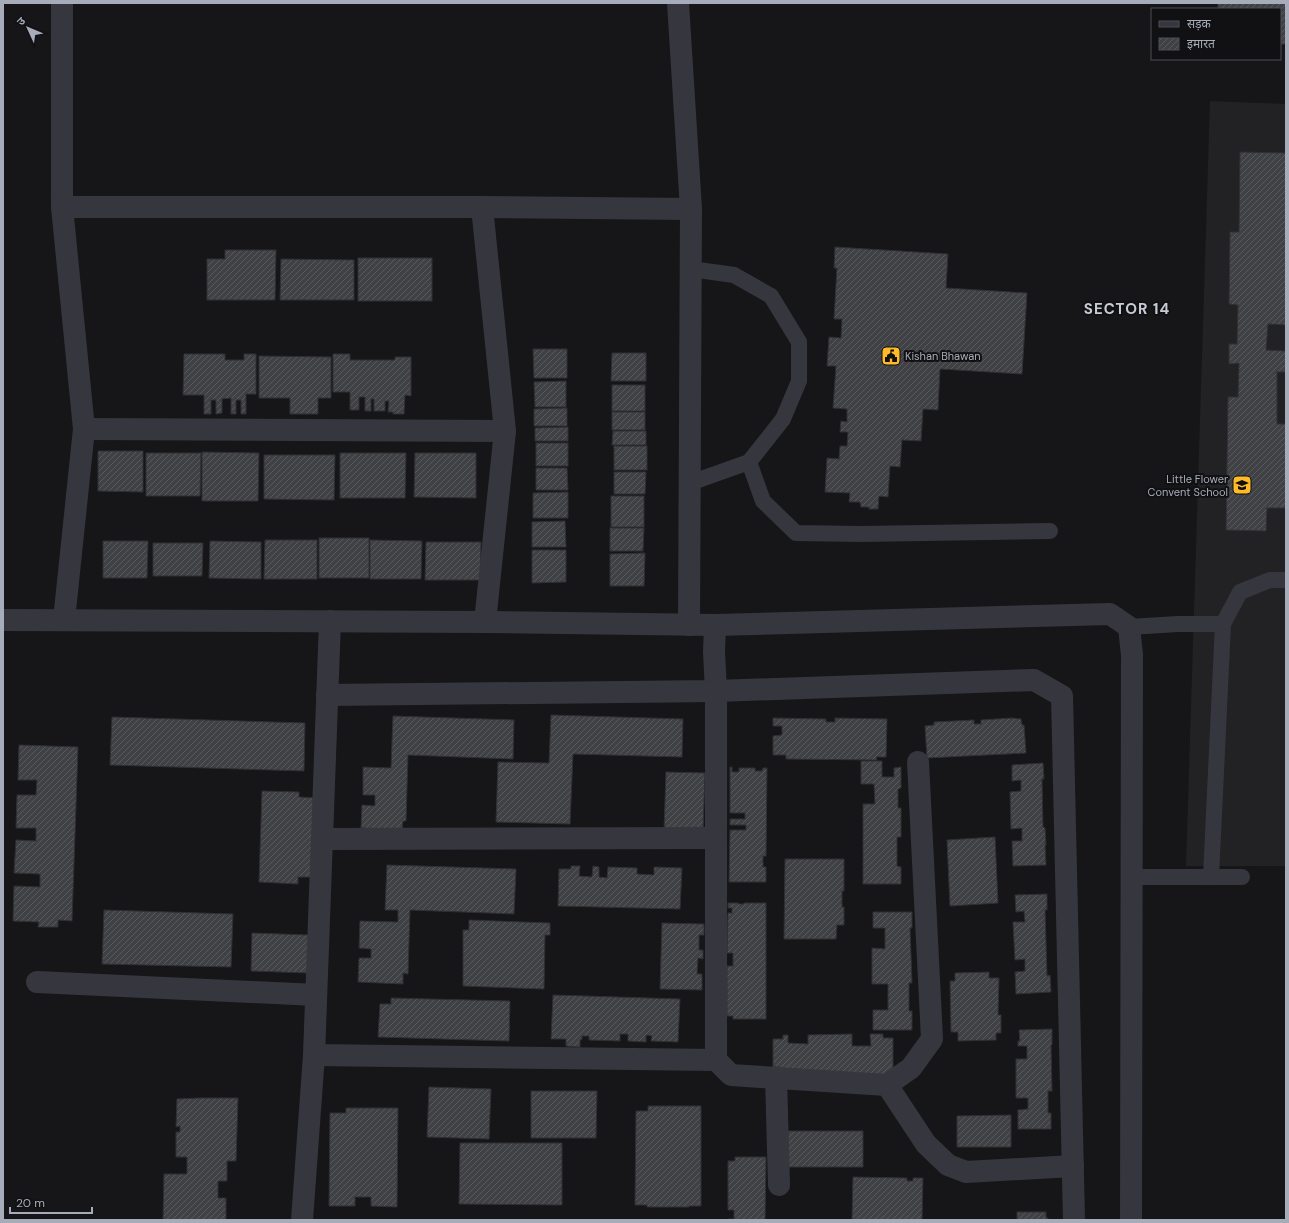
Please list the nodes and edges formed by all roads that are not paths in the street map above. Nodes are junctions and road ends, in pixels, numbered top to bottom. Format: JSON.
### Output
{"nodes":[{"id":1,"x":62,"y":3,"type":"edge"},
{"id":2,"x":678,"y":3,"type":"edge"},
{"id":3,"x":62,"y":207,"type":"junction"},
{"id":4,"x":482,"y":207,"type":"junction"},
{"id":5,"x":691,"y":209,"type":"junction"},
{"id":6,"x":691,"y":269,"type":"junction"},
{"id":7,"x":84,"y":429,"type":"junction"},
{"id":8,"x":505,"y":431,"type":"junction"},
{"id":9,"x":749,"y":462,"type":"junction"},
{"id":10,"x":690,"y":483,"type":"junction"},
{"id":11,"x":1050,"y":531,"type":"dead end"},
{"id":12,"x":1286,"y":580,"type":"edge"},
{"id":13,"x":3,"y":620,"type":"edge"},
{"id":14,"x":64,"y":620,"type":"junction"},
{"id":15,"x":330,"y":621,"type":"junction"},
{"id":16,"x":485,"y":622,"type":"junction"},
{"id":17,"x":1222,"y":624,"type":"junction"},
{"id":18,"x":689,"y":625,"type":"junction"},
{"id":19,"x":715,"y":625,"type":"junction"},
{"id":20,"x":1129,"y":628,"type":"junction"},
{"id":21,"x":716,"y":691,"type":"junction"},
{"id":22,"x":327,"y":695,"type":"junction"},
{"id":23,"x":918,"y":762,"type":"dead end"},
{"id":24,"x":716,"y":838,"type":"junction"},
{"id":25,"x":322,"y":839,"type":"junction"},
{"id":26,"x":1132,"y":877,"type":"junction"},
{"id":27,"x":1211,"y":877,"type":"junction"},
{"id":28,"x":1242,"y":877,"type":"dead end"},
{"id":29,"x":37,"y":982,"type":"dead end"},
{"id":30,"x":316,"y":995,"type":"junction"},
{"id":31,"x":314,"y":1055,"type":"junction"},
{"id":32,"x":716,"y":1060,"type":"junction"},
{"id":33,"x":776,"y":1077,"type":"junction"},
{"id":34,"x":887,"y":1085,"type":"junction"},
{"id":35,"x":1073,"y":1166,"type":"junction"},
{"id":36,"x":779,"y":1185,"type":"dead end"},
{"id":37,"x":302,"y":1220,"type":"edge"},
{"id":38,"x":1074,"y":1220,"type":"edge"},
{"id":39,"x":1131,"y":1220,"type":"edge"}],
"edges":[{"from":1,"to":3,"type":"street"},
{"from":2,"to":5,"type":"street"},
{"from":3,"to":4,"type":"street"},
{"from":3,"to":7,"type":"street"},
{"from":4,"to":5,"type":"street"},
{"from":4,"to":8,"type":"street"},
{"from":5,"to":6,"type":"street"},
{"from":6,"to":9,"type":"lane"},
{"from":6,"to":10,"type":"street"},
{"from":7,"to":8,"type":"street"},
{"from":7,"to":14,"type":"street"},
{"from":8,"to":16,"type":"street"},
{"from":9,"to":10,"type":"lane"},
{"from":9,"to":11,"type":"lane"},
{"from":10,"to":18,"type":"street"},
{"from":12,"to":17,"type":"lane"},
{"from":13,"to":14,"type":"street"},
{"from":14,"to":15,"type":"street"},
{"from":15,"to":16,"type":"street"},
{"from":15,"to":22,"type":"street"},
{"from":16,"to":18,"type":"street"},
{"from":17,"to":20,"type":"lane"},
{"from":17,"to":27,"type":"lane"},
{"from":18,"to":19,"type":"street"},
{"from":19,"to":20,"type":"street"},
{"from":19,"to":21,"type":"street"},
{"from":20,"to":26,"type":"street"},
{"from":21,"to":22,"type":"street"},
{"from":21,"to":24,"type":"street"},
{"from":21,"to":35,"type":"street"},
{"from":22,"to":25,"type":"street"},
{"from":23,"to":34,"type":"street"},
{"from":24,"to":25,"type":"street"},
{"from":24,"to":32,"type":"street"},
{"from":25,"to":30,"type":"street"},
{"from":26,"to":27,"type":"lane"},
{"from":26,"to":39,"type":"street"},
{"from":27,"to":28,"type":"lane"},
{"from":29,"to":30,"type":"street"},
{"from":30,"to":31,"type":"street"},
{"from":31,"to":32,"type":"street"},
{"from":31,"to":37,"type":"street"},
{"from":32,"to":33,"type":"street"},
{"from":33,"to":34,"type":"street"},
{"from":33,"to":36,"type":"street"},
{"from":34,"to":35,"type":"street"},
{"from":35,"to":38,"type":"street"}]}
